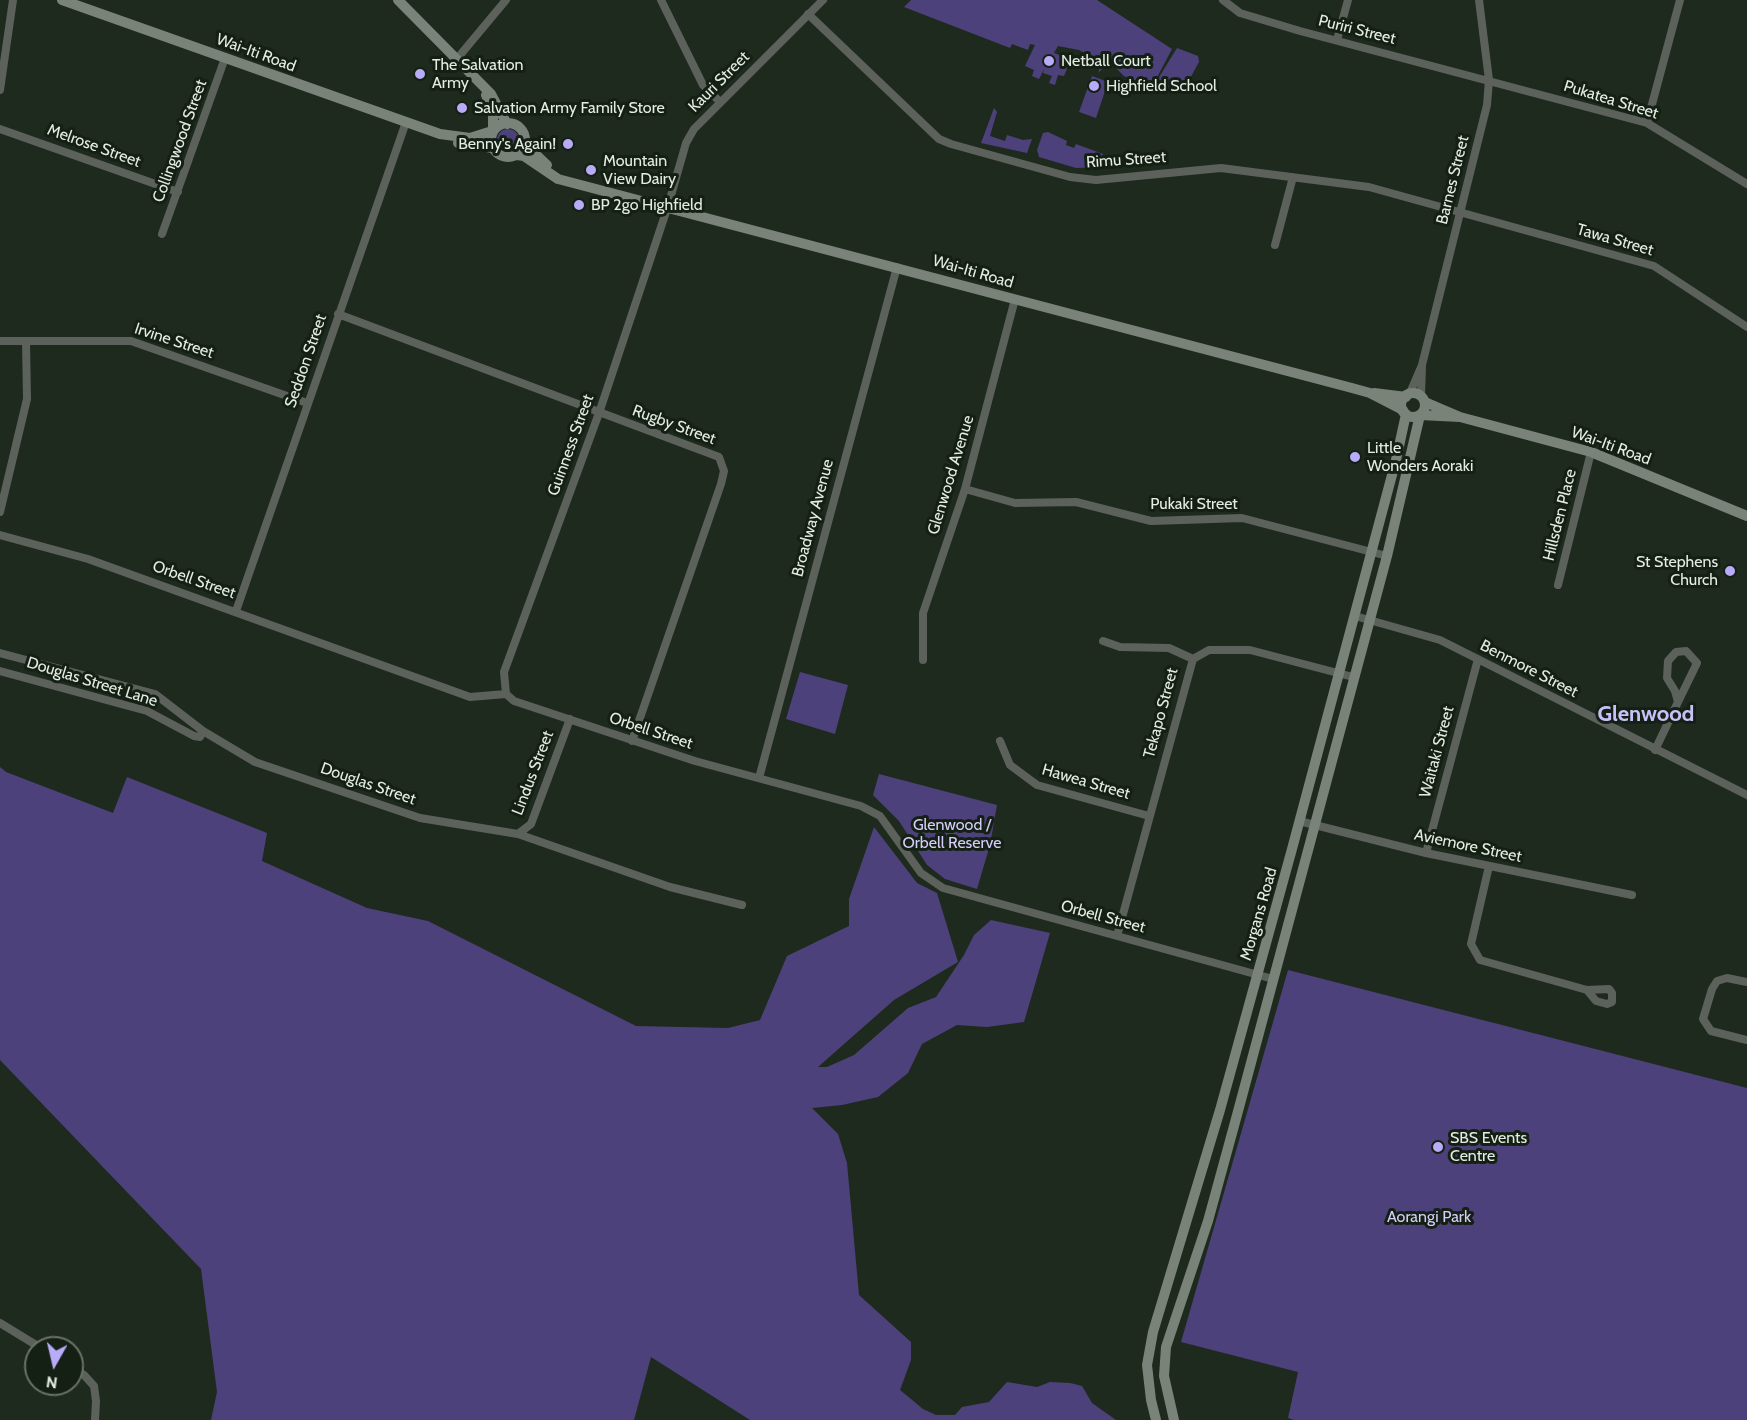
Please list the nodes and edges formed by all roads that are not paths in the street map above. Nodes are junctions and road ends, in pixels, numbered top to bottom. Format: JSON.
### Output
{"nodes":[{"id":1,"x":13,"y":0,"type":"edge"},
{"id":2,"x":62,"y":0,"type":"edge"},
{"id":3,"x":398,"y":0,"type":"edge"},
{"id":4,"x":506,"y":0,"type":"edge"},
{"id":5,"x":661,"y":0,"type":"edge"},
{"id":6,"x":823,"y":0,"type":"edge"},
{"id":7,"x":1223,"y":0,"type":"edge"},
{"id":8,"x":1348,"y":0,"type":"edge"},
{"id":9,"x":1479,"y":0,"type":"edge"},
{"id":10,"x":1680,"y":0,"type":"edge"},
{"id":11,"x":808,"y":14,"type":"junction"},
{"id":12,"x":1337,"y":40,"type":"junction"},
{"id":13,"x":225,"y":58,"type":"junction"},
{"id":14,"x":456,"y":60,"type":"junction"},
{"id":15,"x":1489,"y":80,"type":"junction"},
{"id":16,"x":0,"y":90,"type":"edge"},
{"id":17,"x":485,"y":91,"type":"junction"},
{"id":18,"x":720,"y":102,"type":"junction"},
{"id":19,"x":406,"y":122,"type":"junction"},
{"id":20,"x":1647,"y":123,"type":"junction"},
{"id":21,"x":507,"y":124,"type":"junction"},
{"id":22,"x":0,"y":129,"type":"edge"},
{"id":23,"x":492,"y":130,"type":"junction"},
{"id":24,"x":440,"y":134,"type":"junction"},
{"id":25,"x":525,"y":144,"type":"junction"},
{"id":26,"x":493,"y":148,"type":"junction"},
{"id":27,"x":517,"y":155,"type":"junction"},
{"id":28,"x":1293,"y":177,"type":"junction"},
{"id":29,"x":567,"y":179,"type":"junction"},
{"id":30,"x":1747,"y":184,"type":"edge"},
{"id":31,"x":178,"y":192,"type":"junction"},
{"id":32,"x":669,"y":206,"type":"junction"},
{"id":33,"x":1461,"y":211,"type":"junction"},
{"id":34,"x":162,"y":234,"type":"dead end"},
{"id":35,"x":1275,"y":245,"type":"dead end"},
{"id":36,"x":897,"y":267,"type":"junction"},
{"id":37,"x":1016,"y":299,"type":"junction"},
{"id":38,"x":338,"y":314,"type":"junction"},
{"id":39,"x":1747,"y":327,"type":"edge"},
{"id":40,"x":0,"y":341,"type":"edge"},
{"id":41,"x":26,"y":341,"type":"junction"},
{"id":42,"x":1422,"y":365,"type":"junction"},
{"id":43,"x":1370,"y":393,"type":"junction"},
{"id":44,"x":1407,"y":396,"type":"junction"},
{"id":45,"x":1423,"y":399,"type":"junction"},
{"id":46,"x":307,"y":403,"type":"junction"},
{"id":47,"x":1404,"y":412,"type":"junction"},
{"id":48,"x":599,"y":413,"type":"junction"},
{"id":49,"x":1420,"y":415,"type":"junction"},
{"id":50,"x":1460,"y":417,"type":"junction"},
{"id":51,"x":1591,"y":452,"type":"junction"},
{"id":52,"x":965,"y":489,"type":"junction"},
{"id":53,"x":0,"y":512,"type":"edge"},
{"id":54,"x":1747,"y":516,"type":"edge"},
{"id":55,"x":0,"y":535,"type":"edge"},
{"id":56,"x":1370,"y":551,"type":"junction"},
{"id":57,"x":1387,"y":556,"type":"junction"},
{"id":58,"x":1557,"y":585,"type":"dead end"},
{"id":59,"x":236,"y":611,"type":"junction"},
{"id":60,"x":1355,"y":616,"type":"junction"},
{"id":61,"x":1369,"y":620,"type":"junction"},
{"id":62,"x":1103,"y":641,"type":"dead end"},
{"id":63,"x":0,"y":653,"type":"edge"},
{"id":64,"x":1193,"y":659,"type":"junction"},
{"id":65,"x":1478,"y":659,"type":"junction"},
{"id":66,"x":923,"y":660,"type":"dead end"},
{"id":67,"x":0,"y":671,"type":"edge"},
{"id":68,"x":1339,"y":673,"type":"junction"},
{"id":69,"x":1353,"y":677,"type":"junction"},
{"id":70,"x":506,"y":694,"type":"junction"},
{"id":71,"x":1678,"y":702,"type":"junction"},
{"id":72,"x":570,"y":719,"type":"junction"},
{"id":73,"x":203,"y":731,"type":"junction"},
{"id":74,"x":632,"y":741,"type":"junction"},
{"id":75,"x":1000,"y":741,"type":"dead end"},
{"id":76,"x":1655,"y":750,"type":"junction"},
{"id":77,"x":759,"y":778,"type":"junction"},
{"id":78,"x":1747,"y":795,"type":"edge"},
{"id":79,"x":1149,"y":816,"type":"junction"},
{"id":80,"x":1299,"y":821,"type":"junction"},
{"id":81,"x":1314,"y":825,"type":"junction"},
{"id":82,"x":518,"y":834,"type":"junction"},
{"id":83,"x":1426,"y":853,"type":"junction"},
{"id":84,"x":1489,"y":866,"type":"junction"},
{"id":85,"x":1632,"y":895,"type":"dead end"},
{"id":86,"x":742,"y":905,"type":"dead end"},
{"id":87,"x":1117,"y":936,"type":"junction"},
{"id":88,"x":1257,"y":974,"type":"junction"},
{"id":89,"x":1273,"y":979,"type":"junction"},
{"id":90,"x":1747,"y":982,"type":"edge"},
{"id":91,"x":1587,"y":990,"type":"dead end"},
{"id":92,"x":1747,"y":1040,"type":"edge"},
{"id":93,"x":1220,"y":1110,"type":"junction"},
{"id":94,"x":1237,"y":1115,"type":"junction"},
{"id":95,"x":0,"y":1323,"type":"edge"},
{"id":96,"x":24,"y":1338,"type":"edge"},
{"id":97,"x":84,"y":1375,"type":"edge"},
{"id":98,"x":95,"y":1420,"type":"edge"},
{"id":99,"x":1156,"y":1420,"type":"edge"},
{"id":100,"x":1174,"y":1420,"type":"edge"}],
"edges":[{"from":1,"to":16,"type":"street"},
{"from":2,"to":13,"type":"street","name":"Wai-Iti Road"},
{"from":3,"to":14,"type":"street"},
{"from":4,"to":14,"type":"street"},
{"from":5,"to":18,"type":"street"},
{"from":6,"to":11,"type":"street","name":"Kauri Street"},
{"from":7,"to":12,"type":"street","name":"Puriri Street"},
{"from":8,"to":12,"type":"street"},
{"from":9,"to":15,"type":"street","name":"Barnes Street"},
{"from":10,"to":20,"type":"street"},
{"from":11,"to":18,"type":"street","name":"Kauri Street"},
{"from":11,"to":28,"type":"street","name":"Rimu Street"},
{"from":12,"to":15,"type":"street","name":"Puriri Street"},
{"from":13,"to":19,"type":"street","name":"Wai-Iti Road"},
{"from":13,"to":31,"type":"street","name":"Collingwood Street"},
{"from":14,"to":17,"type":"street"},
{"from":15,"to":20,"type":"street","name":"Pukatea Street"},
{"from":15,"to":33,"type":"street","name":"Barnes Street"},
{"from":17,"to":21,"type":"street"},
{"from":17,"to":23,"type":"street"},
{"from":18,"to":32,"type":"street","name":"Kauri Street"},
{"from":19,"to":24,"type":"street","name":"Wai-Iti Road"},
{"from":19,"to":38,"type":"street","name":"Seddon Street"},
{"from":20,"to":30,"type":"street","name":"Pukatea Street"},
{"from":21,"to":23,"type":"street"},
{"from":21,"to":25,"type":"street"},
{"from":22,"to":31,"type":"street","name":"Melrose Street"},
{"from":23,"to":24,"type":"street","name":"Wai-Iti Road"},
{"from":23,"to":26,"type":"street"},
{"from":24,"to":26,"type":"street","name":"Wai-Iti Road"},
{"from":25,"to":27,"type":"street"},
{"from":25,"to":29,"type":"street","name":"Wai-Iti Road"},
{"from":26,"to":27,"type":"street"},
{"from":27,"to":29,"type":"street","name":"Wai-Iti Road"},
{"from":28,"to":33,"type":"street","name":"Rimu Street"},
{"from":28,"to":35,"type":"street"},
{"from":29,"to":32,"type":"street","name":"Wai-Iti Road"},
{"from":31,"to":34,"type":"street","name":"Collingwood Street"},
{"from":32,"to":36,"type":"street","name":"Wai-Iti Road"},
{"from":32,"to":48,"type":"street","name":"Guinness Street"},
{"from":33,"to":39,"type":"street","name":"Tawa Street"},
{"from":33,"to":42,"type":"street","name":"Barnes Street"},
{"from":36,"to":37,"type":"street","name":"Wai-Iti Road"},
{"from":36,"to":77,"type":"street","name":"Broadway Avenue"},
{"from":37,"to":43,"type":"street","name":"Wai-Iti Road"},
{"from":37,"to":52,"type":"street","name":"Glenwood Avenue"},
{"from":38,"to":46,"type":"street","name":"Seddon Street"},
{"from":38,"to":48,"type":"street","name":"Rugby Street"},
{"from":40,"to":41,"type":"street","name":"Irvine Street"},
{"from":41,"to":46,"type":"street","name":"Irvine Street"},
{"from":41,"to":53,"type":"street"},
{"from":42,"to":44,"type":"street","name":"Barnes Street"},
{"from":42,"to":45,"type":"street","name":"Barnes Street"},
{"from":43,"to":44,"type":"street","name":"Wai-Iti Road"},
{"from":43,"to":47,"type":"street","name":"Wai-Iti Road"},
{"from":44,"to":45,"type":"street"},
{"from":44,"to":47,"type":"street"},
{"from":45,"to":49,"type":"street"},
{"from":45,"to":50,"type":"street","name":"Wai-Iti Road"},
{"from":46,"to":59,"type":"street","name":"Seddon Street"},
{"from":47,"to":49,"type":"street"},
{"from":47,"to":56,"type":"street","name":"Morgans Road"},
{"from":48,"to":70,"type":"street","name":"Guinness Street"},
{"from":48,"to":74,"type":"street","name":"Rugby Street"},
{"from":49,"to":50,"type":"street","name":"Wai-Iti Road"},
{"from":49,"to":57,"type":"street","name":"Morgans Road"},
{"from":50,"to":51,"type":"street","name":"Wai-Iti Road"},
{"from":51,"to":54,"type":"street","name":"Wai-Iti Road"},
{"from":51,"to":58,"type":"street","name":"Hillsden Place"},
{"from":52,"to":56,"type":"street","name":"Pukaki Street"},
{"from":52,"to":66,"type":"street","name":"Glenwood Avenue"},
{"from":55,"to":59,"type":"street","name":"Orbell Street"},
{"from":56,"to":57,"type":"street","name":"Pukaki Street"},
{"from":56,"to":60,"type":"street","name":"Morgans Road"},
{"from":57,"to":61,"type":"street","name":"Morgans Road"},
{"from":59,"to":70,"type":"street","name":"Orbell Street"},
{"from":60,"to":61,"type":"street","name":"Benmore Street"},
{"from":60,"to":68,"type":"street","name":"Morgans Road"},
{"from":61,"to":65,"type":"street","name":"Benmore Street"},
{"from":61,"to":69,"type":"street","name":"Morgans Road"},
{"from":62,"to":64,"type":"street"},
{"from":63,"to":73,"type":"street","name":"Douglas Street"},
{"from":64,"to":68,"type":"street","name":"Tekapo Street"},
{"from":64,"to":79,"type":"street","name":"Tekapo Street"},
{"from":65,"to":76,"type":"street","name":"Benmore Street"},
{"from":65,"to":83,"type":"street","name":"Waitaki Street"},
{"from":67,"to":73,"type":"street","name":"Douglas Street Lane"},
{"from":68,"to":69,"type":"street","name":"Tekapo Street"},
{"from":68,"to":80,"type":"street","name":"Morgans Road"},
{"from":69,"to":81,"type":"street","name":"Morgans Road"},
{"from":70,"to":72,"type":"street","name":"Orbell Street"},
{"from":71,"to":71,"type":"street"},
{"from":71,"to":76,"type":"street"},
{"from":72,"to":74,"type":"street","name":"Orbell Street"},
{"from":72,"to":82,"type":"street","name":"Lindus Street"},
{"from":73,"to":82,"type":"street","name":"Douglas Street"},
{"from":74,"to":77,"type":"street","name":"Orbell Street"},
{"from":75,"to":79,"type":"street","name":"Hawea Street"},
{"from":76,"to":78,"type":"street","name":"Benmore Street"},
{"from":77,"to":87,"type":"street","name":"Orbell Street"},
{"from":79,"to":87,"type":"street","name":"Tekapo Street"},
{"from":80,"to":81,"type":"street","name":"Aviemore Street"},
{"from":80,"to":88,"type":"street","name":"Morgans Road"},
{"from":81,"to":83,"type":"street","name":"Aviemore Street"},
{"from":81,"to":89,"type":"street","name":"Morgans Road"},
{"from":82,"to":86,"type":"street","name":"Douglas Street"},
{"from":83,"to":84,"type":"street","name":"Aviemore Street"},
{"from":84,"to":85,"type":"street","name":"Aviemore Street"},
{"from":84,"to":91,"type":"street"},
{"from":87,"to":88,"type":"street","name":"Orbell Street"},
{"from":88,"to":89,"type":"street","name":"Orbell Street"},
{"from":88,"to":93,"type":"street","name":"Morgans Road"},
{"from":89,"to":94,"type":"street","name":"Morgans Road"},
{"from":90,"to":92,"type":"street"},
{"from":93,"to":94,"type":"street"},
{"from":93,"to":99,"type":"street","name":"Morgans Road"},
{"from":94,"to":100,"type":"street","name":"Morgans Road"},
{"from":95,"to":96,"type":"street"},
{"from":97,"to":98,"type":"street"}]}
